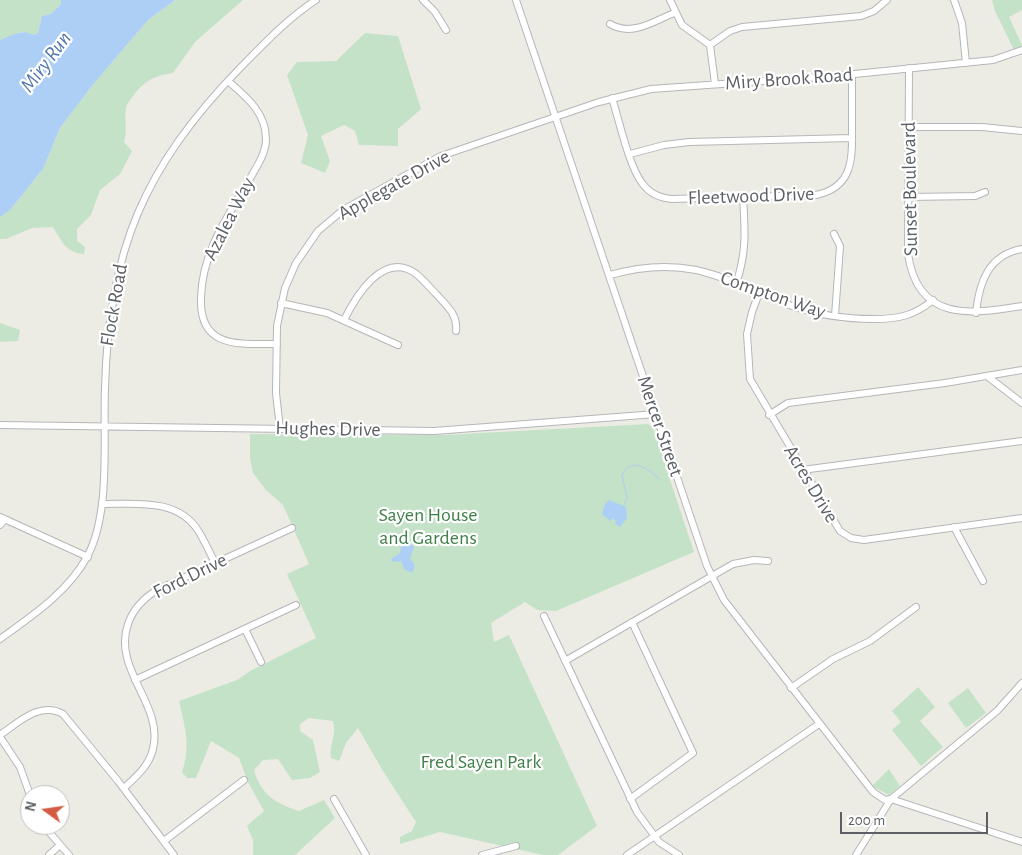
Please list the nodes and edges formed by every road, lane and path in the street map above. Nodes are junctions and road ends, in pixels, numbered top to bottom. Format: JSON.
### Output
{"nodes":[{"id":1,"x":316,"y":0,"type":"edge"},
{"id":2,"x":423,"y":0,"type":"edge"},
{"id":3,"x":516,"y":0,"type":"edge"},
{"id":4,"x":670,"y":0,"type":"edge"},
{"id":5,"x":888,"y":0,"type":"edge"},
{"id":6,"x":954,"y":0,"type":"edge"},
{"id":7,"x":674,"y":12,"type":"junction"},
{"id":8,"x":610,"y":24,"type":"dead end"},
{"id":9,"x":446,"y":30,"type":"dead end"},
{"id":10,"x":710,"y":45,"type":"junction"},
{"id":11,"x":1022,"y":50,"type":"edge"},
{"id":12,"x":966,"y":63,"type":"junction"},
{"id":13,"x":909,"y":68,"type":"junction"},
{"id":14,"x":852,"y":74,"type":"junction"},
{"id":15,"x":228,"y":81,"type":"junction"},
{"id":16,"x":715,"y":84,"type":"junction"},
{"id":17,"x":612,"y":98,"type":"junction"},
{"id":18,"x":557,"y":116,"type":"junction"},
{"id":19,"x":909,"y":127,"type":"junction"},
{"id":20,"x":1022,"y":132,"type":"edge"},
{"id":21,"x":852,"y":138,"type":"junction"},
{"id":22,"x":630,"y":154,"type":"junction"},
{"id":23,"x":985,"y":192,"type":"dead end"},
{"id":24,"x":908,"y":196,"type":"junction"},
{"id":25,"x":743,"y":197,"type":"junction"},
{"id":26,"x":834,"y":234,"type":"dead end"},
{"id":27,"x":1022,"y":249,"type":"edge"},
{"id":28,"x":610,"y":275,"type":"junction"},
{"id":29,"x":736,"y":284,"type":"junction"},
{"id":30,"x":758,"y":293,"type":"junction"},
{"id":31,"x":933,"y":300,"type":"junction"},
{"id":32,"x":281,"y":303,"type":"junction"},
{"id":33,"x":1022,"y":306,"type":"edge"},
{"id":34,"x":976,"y":313,"type":"junction"},
{"id":35,"x":835,"y":316,"type":"junction"},
{"id":36,"x":344,"y":320,"type":"junction"},
{"id":37,"x":456,"y":331,"type":"dead end"},
{"id":38,"x":276,"y":344,"type":"junction"},
{"id":39,"x":398,"y":345,"type":"dead end"},
{"id":40,"x":1022,"y":370,"type":"edge"},
{"id":41,"x":987,"y":376,"type":"junction"},
{"id":42,"x":1022,"y":404,"type":"edge"},
{"id":43,"x":656,"y":414,"type":"junction"},
{"id":44,"x":769,"y":415,"type":"junction"},
{"id":45,"x":0,"y":425,"type":"edge"},
{"id":46,"x":104,"y":426,"type":"junction"},
{"id":47,"x":280,"y":429,"type":"junction"},
{"id":48,"x":1022,"y":441,"type":"edge"},
{"id":49,"x":802,"y":470,"type":"junction"},
{"id":50,"x":103,"y":504,"type":"junction"},
{"id":51,"x":2,"y":518,"type":"edge"},
{"id":52,"x":1022,"y":518,"type":"edge"},
{"id":53,"x":0,"y":525,"type":"edge"},
{"id":54,"x":954,"y":527,"type":"junction"},
{"id":55,"x":292,"y":528,"type":"dead end"},
{"id":56,"x":88,"y":557,"type":"junction"},
{"id":57,"x":768,"y":560,"type":"dead end"},
{"id":58,"x":215,"y":563,"type":"junction"},
{"id":59,"x":711,"y":575,"type":"junction"},
{"id":60,"x":983,"y":581,"type":"dead end"},
{"id":61,"x":296,"y":605,"type":"dead end"},
{"id":62,"x":916,"y":607,"type":"dead end"},
{"id":63,"x":544,"y":616,"type":"dead end"},
{"id":64,"x":632,"y":622,"type":"junction"},
{"id":65,"x":245,"y":629,"type":"junction"},
{"id":66,"x":0,"y":639,"type":"edge"},
{"id":67,"x":565,"y":661,"type":"junction"},
{"id":68,"x":261,"y":662,"type":"dead end"},
{"id":69,"x":135,"y":680,"type":"junction"},
{"id":70,"x":1022,"y":683,"type":"edge"},
{"id":71,"x":792,"y":688,"type":"junction"},
{"id":72,"x":819,"y":724,"type":"junction"},
{"id":73,"x":0,"y":736,"type":"edge"},
{"id":74,"x":244,"y":780,"type":"dead end"},
{"id":75,"x":26,"y":785,"type":"edge"},
{"id":76,"x":124,"y":788,"type":"junction"},
{"id":77,"x":334,"y":799,"type":"dead end"},
{"id":78,"x":630,"y":799,"type":"junction"},
{"id":79,"x":891,"y":800,"type":"junction"},
{"id":80,"x":52,"y":835,"type":"edge"},
{"id":81,"x":654,"y":836,"type":"junction"},
{"id":82,"x":164,"y":841,"type":"junction"},
{"id":83,"x":1022,"y":842,"type":"edge"},
{"id":84,"x":60,"y":845,"type":"junction"},
{"id":85,"x":516,"y":846,"type":"dead end"},
{"id":86,"x":502,"y":852,"type":"edge"},
{"id":87,"x":859,"y":854,"type":"edge"},
{"id":88,"x":49,"y":855,"type":"edge"},
{"id":89,"x":69,"y":855,"type":"edge"},
{"id":90,"x":174,"y":855,"type":"edge"},
{"id":91,"x":366,"y":855,"type":"edge"},
{"id":92,"x":482,"y":855,"type":"edge"},
{"id":93,"x":627,"y":855,"type":"edge"},
{"id":94,"x":679,"y":855,"type":"edge"}],
"edges":[{"from":1,"to":15,"type":"street","name":"Flock Road"},
{"from":2,"to":9,"type":"street"},
{"from":3,"to":18,"type":"street","name":"Mercer Street"},
{"from":4,"to":7,"type":"street"},
{"from":5,"to":10,"type":"street"},
{"from":6,"to":12,"type":"street"},
{"from":7,"to":8,"type":"street"},
{"from":7,"to":10,"type":"street"},
{"from":10,"to":16,"type":"street"},
{"from":11,"to":12,"type":"street","name":"Miry Brook Road"},
{"from":12,"to":13,"type":"street","name":"Miry Brook Road"},
{"from":13,"to":14,"type":"street","name":"Miry Brook Road"},
{"from":13,"to":19,"type":"street","name":"Sunset Boulevard"},
{"from":14,"to":16,"type":"street","name":"Miry Brook Road"},
{"from":14,"to":21,"type":"street","name":"Fleetwood Drive"},
{"from":15,"to":38,"type":"street","name":"Azalea Way"},
{"from":15,"to":46,"type":"street","name":"Flock Road"},
{"from":16,"to":17,"type":"street","name":"Miry Brook Road"},
{"from":17,"to":18,"type":"street","name":"Miry Brook Road"},
{"from":17,"to":22,"type":"street","name":"Fleetwood Drive"},
{"from":18,"to":28,"type":"street","name":"Mercer Street"},
{"from":18,"to":32,"type":"street","name":"Applegate Drive"},
{"from":19,"to":20,"type":"street"},
{"from":19,"to":24,"type":"street","name":"Sunset Boulevard"},
{"from":21,"to":22,"type":"street"},
{"from":21,"to":25,"type":"street","name":"Fleetwood Drive"},
{"from":22,"to":25,"type":"street","name":"Fleetwood Drive"},
{"from":23,"to":24,"type":"street"},
{"from":24,"to":31,"type":"street","name":"Sunset Boulevard"},
{"from":25,"to":29,"type":"street"},
{"from":26,"to":35,"type":"street"},
{"from":27,"to":34,"type":"street"},
{"from":28,"to":29,"type":"street","name":"Compton Way"},
{"from":28,"to":43,"type":"street","name":"Mercer Street"},
{"from":29,"to":30,"type":"street","name":"Compton Way"},
{"from":30,"to":35,"type":"street","name":"Compton Way"},
{"from":30,"to":44,"type":"street","name":"Acres Drive"},
{"from":31,"to":34,"type":"street","name":"Sunset Boulevard"},
{"from":31,"to":35,"type":"street","name":"Compton Way"},
{"from":32,"to":36,"type":"street"},
{"from":32,"to":38,"type":"street","name":"Applegate Drive"},
{"from":33,"to":34,"type":"street","name":"Sunset Boulevard"},
{"from":36,"to":37,"type":"street"},
{"from":36,"to":39,"type":"street"},
{"from":38,"to":47,"type":"street","name":"Applegate Drive"},
{"from":40,"to":41,"type":"street"},
{"from":41,"to":42,"type":"street"},
{"from":41,"to":44,"type":"street"},
{"from":43,"to":47,"type":"street","name":"Hughes Drive"},
{"from":43,"to":59,"type":"street","name":"Mercer Street"},
{"from":44,"to":49,"type":"street","name":"Acres Drive"},
{"from":45,"to":46,"type":"street","name":"Hughes Drive"},
{"from":46,"to":47,"type":"street","name":"Hughes Drive"},
{"from":46,"to":50,"type":"street","name":"Flock Road"},
{"from":48,"to":49,"type":"street"},
{"from":49,"to":54,"type":"street","name":"Acres Drive"},
{"from":50,"to":56,"type":"street","name":"Flock Road"},
{"from":50,"to":58,"type":"street"},
{"from":51,"to":53,"type":"street"},
{"from":51,"to":56,"type":"street"},
{"from":52,"to":54,"type":"street","name":"Acres Drive"},
{"from":54,"to":60,"type":"street"},
{"from":55,"to":58,"type":"street","name":"Ford Drive"},
{"from":56,"to":66,"type":"street","name":"Flock Road"},
{"from":57,"to":59,"type":"street"},
{"from":58,"to":69,"type":"street","name":"Ford Drive"},
{"from":59,"to":64,"type":"street"},
{"from":59,"to":71,"type":"street","name":"Mercer Street"},
{"from":61,"to":65,"type":"street"},
{"from":62,"to":71,"type":"street"},
{"from":63,"to":67,"type":"street"},
{"from":64,"to":67,"type":"street"},
{"from":64,"to":78,"type":"street"},
{"from":65,"to":68,"type":"street"},
{"from":65,"to":69,"type":"street"},
{"from":67,"to":78,"type":"street"},
{"from":69,"to":76,"type":"street","name":"Ford Drive"},
{"from":70,"to":79,"type":"street"},
{"from":71,"to":72,"type":"street","name":"Mercer Street"},
{"from":72,"to":79,"type":"street","name":"Mercer Street"},
{"from":72,"to":81,"type":"street"},
{"from":73,"to":75,"type":"street"},
{"from":73,"to":76,"type":"street"},
{"from":74,"to":82,"type":"street"},
{"from":76,"to":82,"type":"street"},
{"from":77,"to":91,"type":"street"},
{"from":78,"to":81,"type":"street"},
{"from":79,"to":83,"type":"street","name":"Mercer Street"},
{"from":79,"to":87,"type":"street"},
{"from":80,"to":84,"type":"street"},
{"from":81,"to":93,"type":"street"},
{"from":81,"to":94,"type":"street"},
{"from":82,"to":90,"type":"street"},
{"from":84,"to":88,"type":"street"},
{"from":84,"to":89,"type":"street"},
{"from":85,"to":86,"type":"street"},
{"from":86,"to":92,"type":"street"}]}
